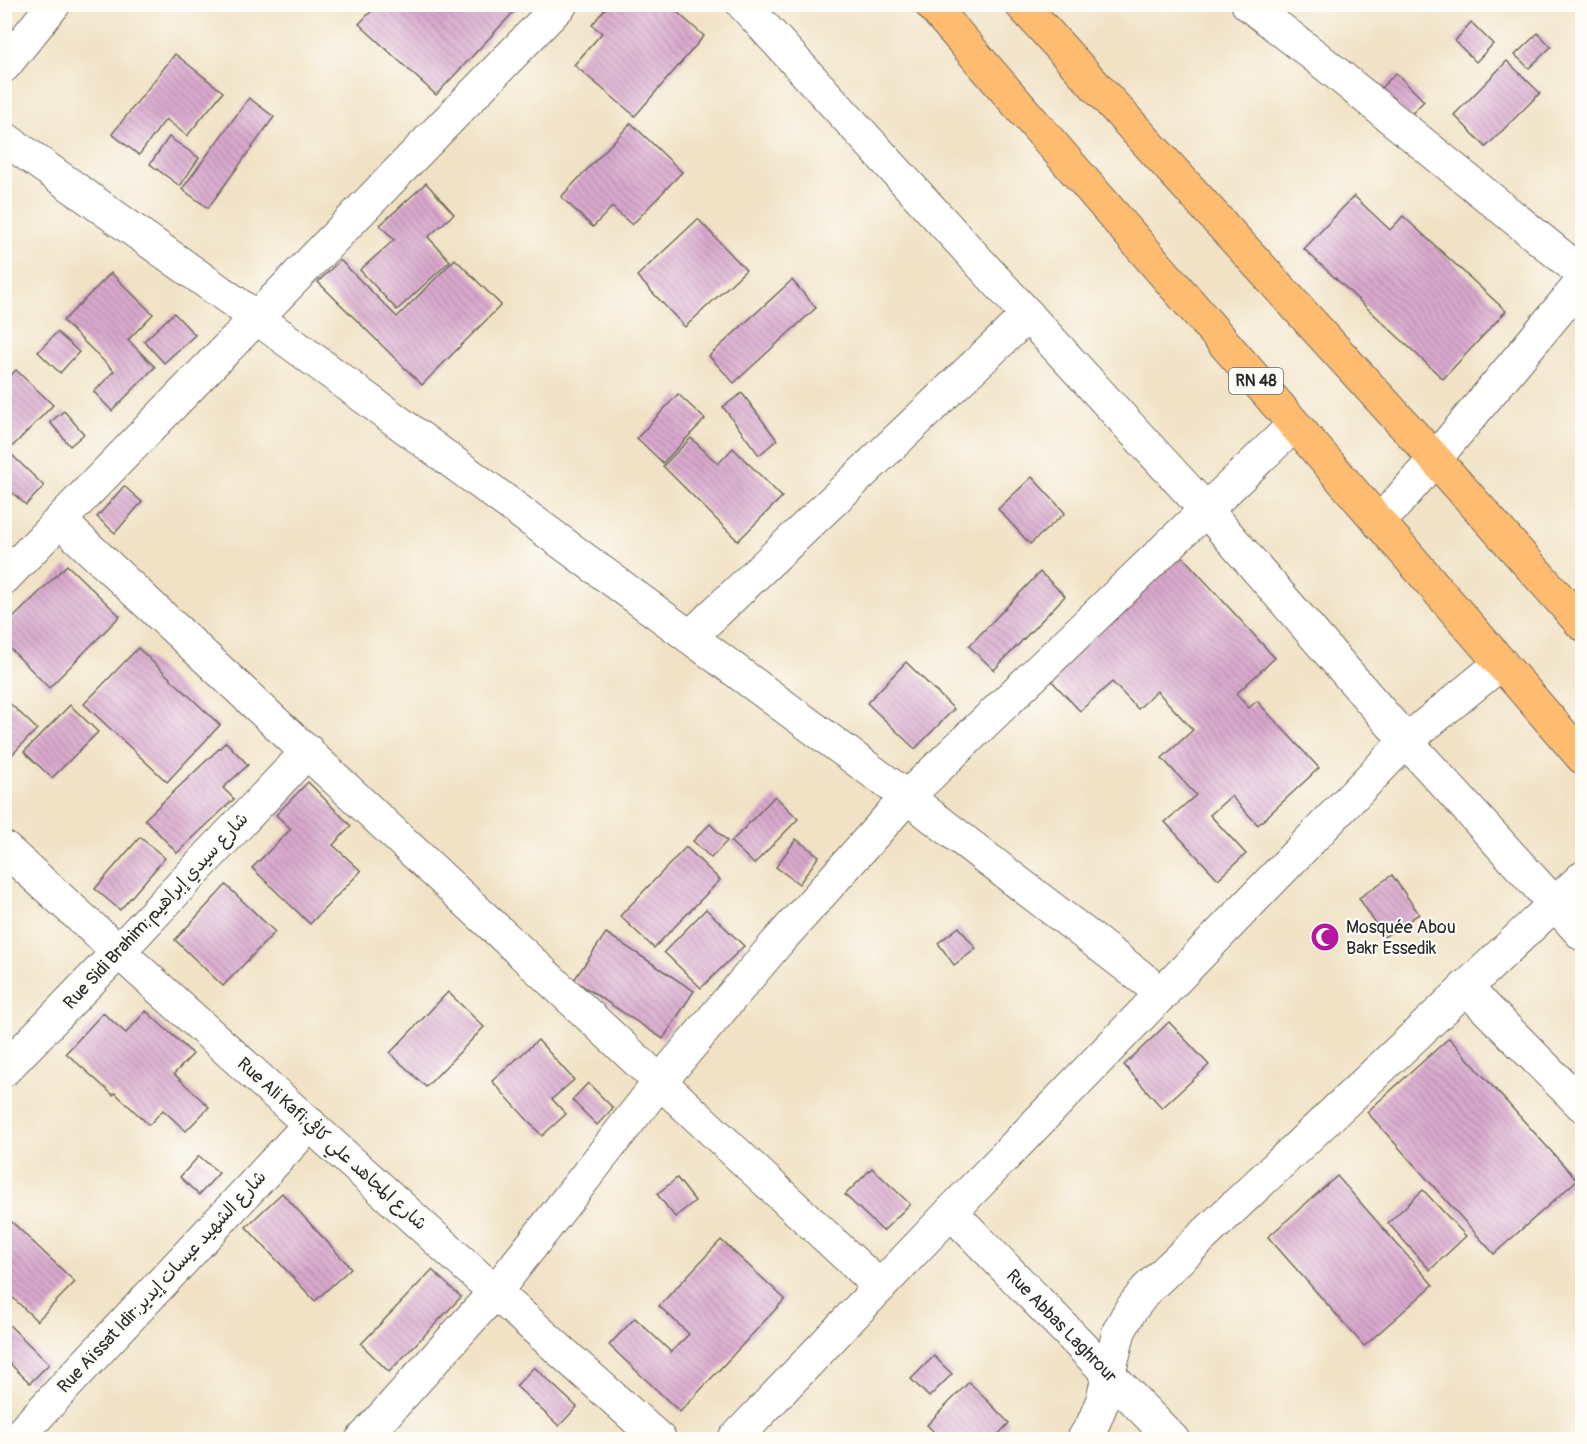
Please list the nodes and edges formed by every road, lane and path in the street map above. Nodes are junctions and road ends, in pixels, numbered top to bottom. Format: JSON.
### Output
{"nodes":[{"id":1,"x":54,"y":4,"type":"edge"},
{"id":2,"x":561,"y":4,"type":"edge"},
{"id":3,"x":743,"y":4,"type":"edge"},
{"id":4,"x":931,"y":4,"type":"edge"},
{"id":5,"x":1021,"y":4,"type":"edge"},
{"id":6,"x":1248,"y":4,"type":"edge"},
{"id":7,"x":4,"y":66,"type":"edge"},
{"id":8,"x":4,"y":138,"type":"edge"},
{"id":9,"x":1582,"y":273,"type":"edge"},
{"id":10,"x":1582,"y":282,"type":"edge"},
{"id":11,"x":1028,"y":315,"type":"junction"},
{"id":12,"x":257,"y":318,"type":"junction"},
{"id":13,"x":1294,"y":425,"type":"junction"},
{"id":14,"x":1435,"y":459,"type":"junction"},
{"id":15,"x":1206,"y":510,"type":"junction"},
{"id":16,"x":60,"y":521,"type":"junction"},
{"id":17,"x":1379,"y":523,"type":"junction"},
{"id":18,"x":4,"y":578,"type":"edge"},
{"id":19,"x":1582,"y":624,"type":"edge"},
{"id":20,"x":690,"y":637,"type":"junction"},
{"id":21,"x":1501,"y":663,"type":"junction"},
{"id":22,"x":1406,"y":741,"type":"junction"},
{"id":23,"x":308,"y":751,"type":"junction"},
{"id":24,"x":1582,"y":757,"type":"edge"},
{"id":25,"x":907,"y":797,"type":"junction"},
{"id":26,"x":4,"y":848,"type":"edge"},
{"id":27,"x":1582,"y":878,"type":"edge"},
{"id":28,"x":1555,"y":903,"type":"junction"},
{"id":29,"x":1582,"y":934,"type":"edge"},
{"id":30,"x":119,"y":951,"type":"junction"},
{"id":31,"x":1465,"y":987,"type":"junction"},
{"id":32,"x":1163,"y":994,"type":"junction"},
{"id":33,"x":4,"y":1070,"type":"edge"},
{"id":34,"x":659,"y":1083,"type":"junction"},
{"id":35,"x":1582,"y":1105,"type":"edge"},
{"id":36,"x":310,"y":1124,"type":"junction"},
{"id":37,"x":951,"y":1212,"type":"junction"},
{"id":38,"x":880,"y":1287,"type":"junction"},
{"id":39,"x":495,"y":1292,"type":"junction"},
{"id":40,"x":1109,"y":1374,"type":"junction"},
{"id":41,"x":15,"y":1440,"type":"edge"},
{"id":42,"x":362,"y":1440,"type":"edge"},
{"id":43,"x":660,"y":1440,"type":"edge"},
{"id":44,"x":734,"y":1440,"type":"edge"},
{"id":45,"x":1083,"y":1440,"type":"edge"},
{"id":46,"x":1173,"y":1440,"type":"edge"}],
"edges":[{"from":1,"to":7,"type":"street"},
{"from":2,"to":12,"type":"street"},
{"from":3,"to":11,"type":"street"},
{"from":4,"to":13,"type":"highway","number":"RN 48"},
{"from":5,"to":14,"type":"highway"},
{"from":6,"to":9,"type":"street"},
{"from":8,"to":12,"type":"street"},
{"from":10,"to":14,"type":"street"},
{"from":11,"to":15,"type":"street"},
{"from":11,"to":20,"type":"street"},
{"from":12,"to":16,"type":"street"},
{"from":12,"to":20,"type":"street"},
{"from":13,"to":15,"type":"street"},
{"from":13,"to":17,"type":"highway","number":"RN 48"},
{"from":14,"to":17,"type":"street"},
{"from":14,"to":19,"type":"highway"},
{"from":15,"to":22,"type":"street"},
{"from":15,"to":25,"type":"street"},
{"from":16,"to":18,"type":"street"},
{"from":16,"to":23,"type":"street"},
{"from":17,"to":21,"type":"highway","number":"RN 48"},
{"from":20,"to":25,"type":"street"},
{"from":21,"to":22,"type":"street"},
{"from":21,"to":24,"type":"highway","number":"RN 48"},
{"from":22,"to":28,"type":"street"},
{"from":22,"to":32,"type":"street"},
{"from":23,"to":30,"type":"street","name":"Rue Sidi Brahim;شارع سيدي إبراهيم"},
{"from":23,"to":34,"type":"street"},
{"from":25,"to":32,"type":"street"},
{"from":25,"to":34,"type":"street"},
{"from":26,"to":30,"type":"street","name":"Rue Ali Kafi;شارع المجاهد علي كافي"},
{"from":27,"to":28,"type":"street"},
{"from":28,"to":29,"type":"street"},
{"from":28,"to":31,"type":"street"},
{"from":30,"to":33,"type":"street","name":"Rue Sidi Brahim;شارع سيدي إبراهيم"},
{"from":30,"to":36,"type":"street","name":"Rue Ali Kafi;شارع المجاهد علي كافي"},
{"from":31,"to":35,"type":"street"},
{"from":31,"to":40,"type":"street"},
{"from":32,"to":37,"type":"street"},
{"from":34,"to":38,"type":"street"},
{"from":34,"to":39,"type":"street"},
{"from":36,"to":39,"type":"street","name":"Rue Ali Kafi;شارع المجاهد علي كافي"},
{"from":36,"to":41,"type":"street","name":"Rue Aïssat Idir;شارع الشهيد عيسات إيدير"},
{"from":37,"to":38,"type":"street"},
{"from":37,"to":40,"type":"street","name":"Rue Abbas Laghrour"},
{"from":38,"to":44,"type":"street"},
{"from":39,"to":42,"type":"street"},
{"from":39,"to":43,"type":"street","name":"Rue Ali Kafi;شارع المجاهد علي كافي"},
{"from":40,"to":45,"type":"street"},
{"from":40,"to":46,"type":"street","name":"Rue Abbas Laghrour"}]}
